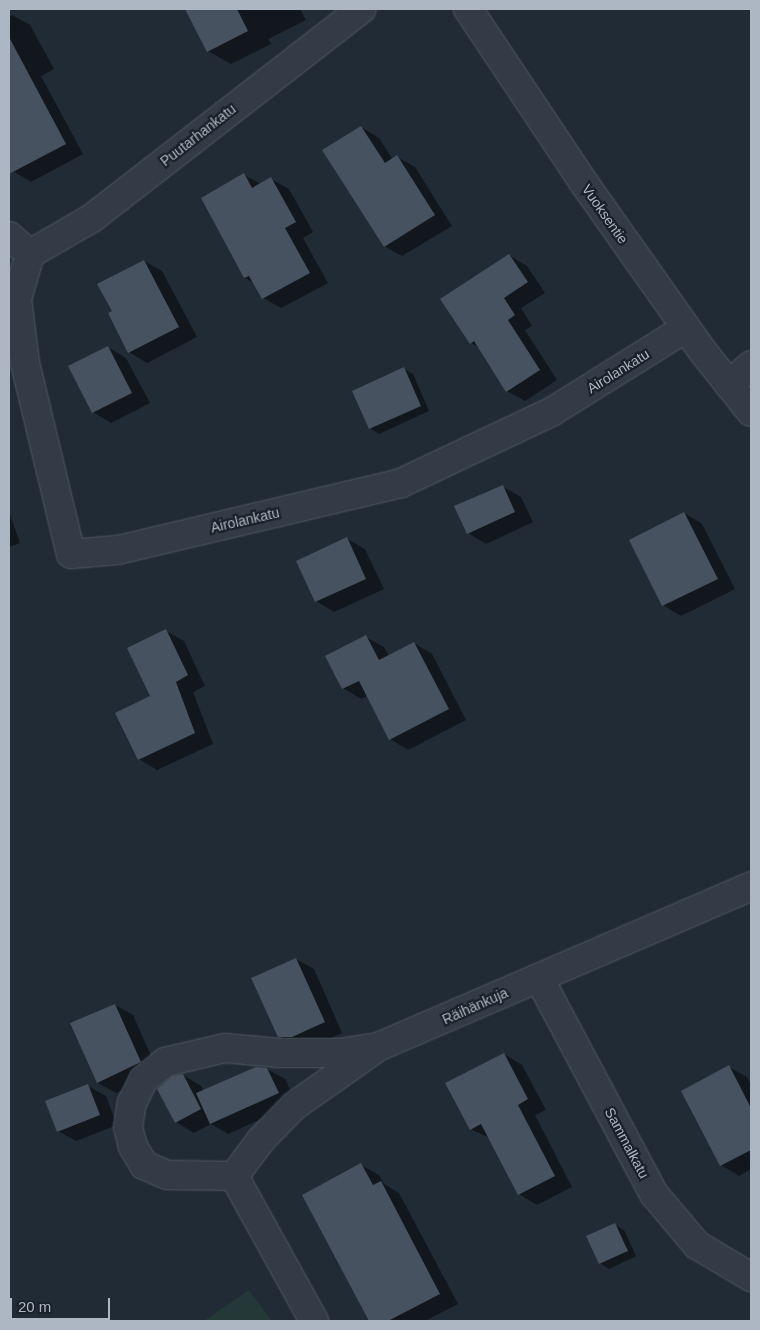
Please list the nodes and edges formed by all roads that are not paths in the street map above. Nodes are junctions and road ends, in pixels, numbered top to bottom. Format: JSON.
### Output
{"nodes":[{"id":1,"x":362,"y":9,"type":"edge"},
{"id":2,"x":468,"y":9,"type":"edge"},
{"id":3,"x":9,"y":236,"type":"edge"},
{"id":4,"x":30,"y":254,"type":"junction"},
{"id":5,"x":686,"y":328,"type":"junction"},
{"id":6,"x":751,"y":365,"type":"edge"},
{"id":7,"x":729,"y":385,"type":"junction"},
{"id":8,"x":751,"y":412,"type":"edge"},
{"id":9,"x":751,"y":886,"type":"edge"},
{"id":10,"x":539,"y":978,"type":"junction"},
{"id":11,"x":378,"y":1047,"type":"junction"},
{"id":12,"x":234,"y":1176,"type":"junction"},
{"id":13,"x":751,"y":1277,"type":"edge"},
{"id":14,"x":314,"y":1321,"type":"edge"}],
"edges":[{"from":1,"to":4,"type":"street","name":"Puutarhankatu"},
{"from":2,"to":5,"type":"street","name":"Vuoksentie"},
{"from":3,"to":4,"type":"street"},
{"from":4,"to":5,"type":"street","name":"Airolankatu"},
{"from":5,"to":7,"type":"street","name":"Vuoksentie"},
{"from":6,"to":7,"type":"street"},
{"from":7,"to":8,"type":"street","name":"Vuoksentie"},
{"from":9,"to":10,"type":"street","name":"Räihänkuja"},
{"from":10,"to":11,"type":"street","name":"Räihänkuja"},
{"from":10,"to":13,"type":"street","name":"Sammalkatu"},
{"from":11,"to":12,"type":"street","name":"Räihänkuja"},
{"from":11,"to":12,"type":"street"},
{"from":12,"to":14,"type":"street"}]}
